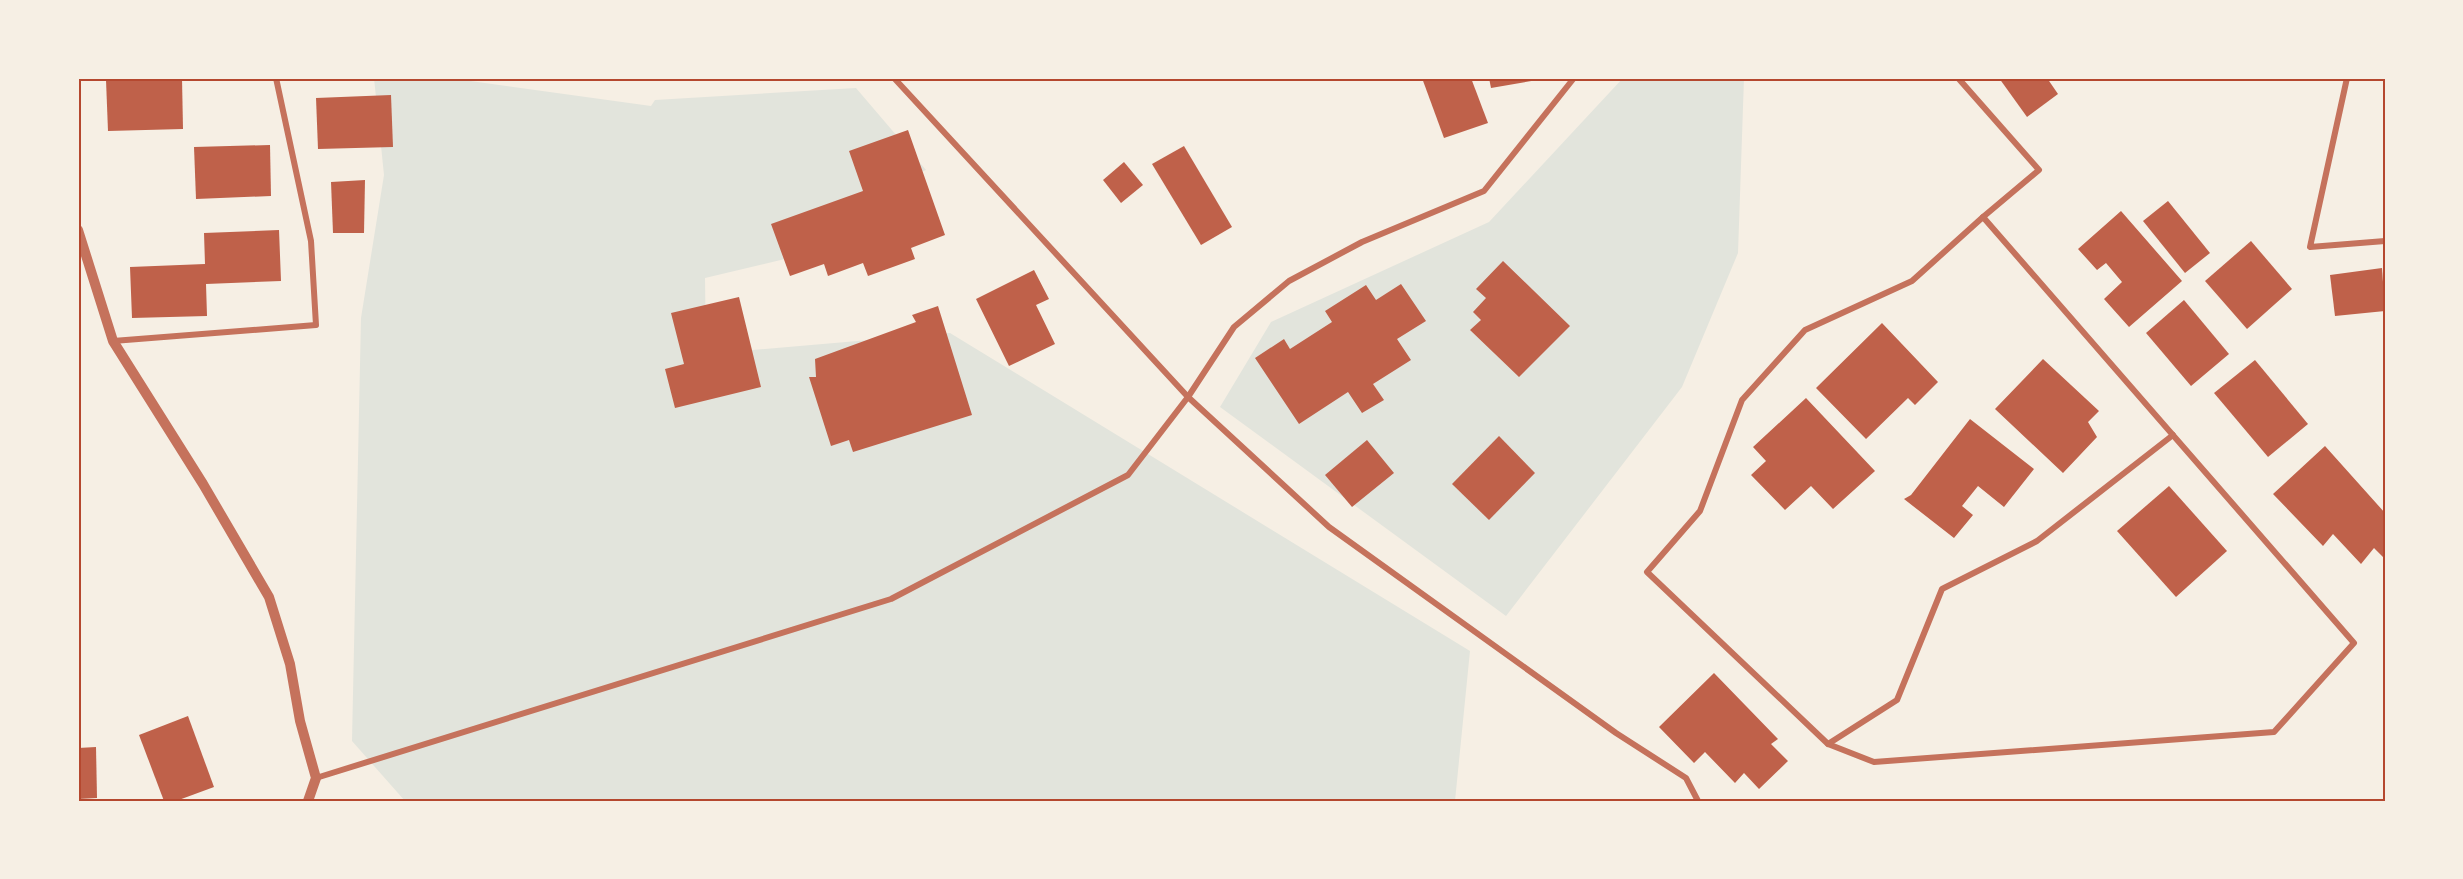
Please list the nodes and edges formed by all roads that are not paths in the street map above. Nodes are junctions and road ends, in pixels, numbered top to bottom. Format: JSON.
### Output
{"nodes":[{"id":1,"x":276,"y":78,"type":"edge"},
{"id":2,"x":894,"y":78,"type":"edge"},
{"id":3,"x":1575,"y":78,"type":"edge"},
{"id":4,"x":1958,"y":78,"type":"edge"},
{"id":5,"x":2347,"y":78,"type":"edge"},
{"id":6,"x":1983,"y":217,"type":"junction"},
{"id":7,"x":78,"y":230,"type":"edge"},
{"id":8,"x":2385,"y":241,"type":"edge"},
{"id":9,"x":113,"y":340,"type":"junction"},
{"id":10,"x":1188,"y":397,"type":"junction"},
{"id":11,"x":2173,"y":435,"type":"junction"},
{"id":12,"x":1828,"y":744,"type":"junction"},
{"id":13,"x":316,"y":778,"type":"junction"},
{"id":14,"x":308,"y":801,"type":"edge"},
{"id":15,"x":1698,"y":801,"type":"edge"}],
"edges":[{"from":1,"to":9,"type":"street"},
{"from":2,"to":10,"type":"street"},
{"from":3,"to":10,"type":"street"},
{"from":4,"to":6,"type":"street"},
{"from":5,"to":8,"type":"street"},
{"from":6,"to":11,"type":"street"},
{"from":6,"to":12,"type":"street"},
{"from":7,"to":9,"type":"street"},
{"from":9,"to":13,"type":"street"},
{"from":10,"to":13,"type":"street"},
{"from":10,"to":15,"type":"street"},
{"from":11,"to":12,"type":"street"},
{"from":11,"to":12,"type":"street"},
{"from":13,"to":14,"type":"street"}]}
